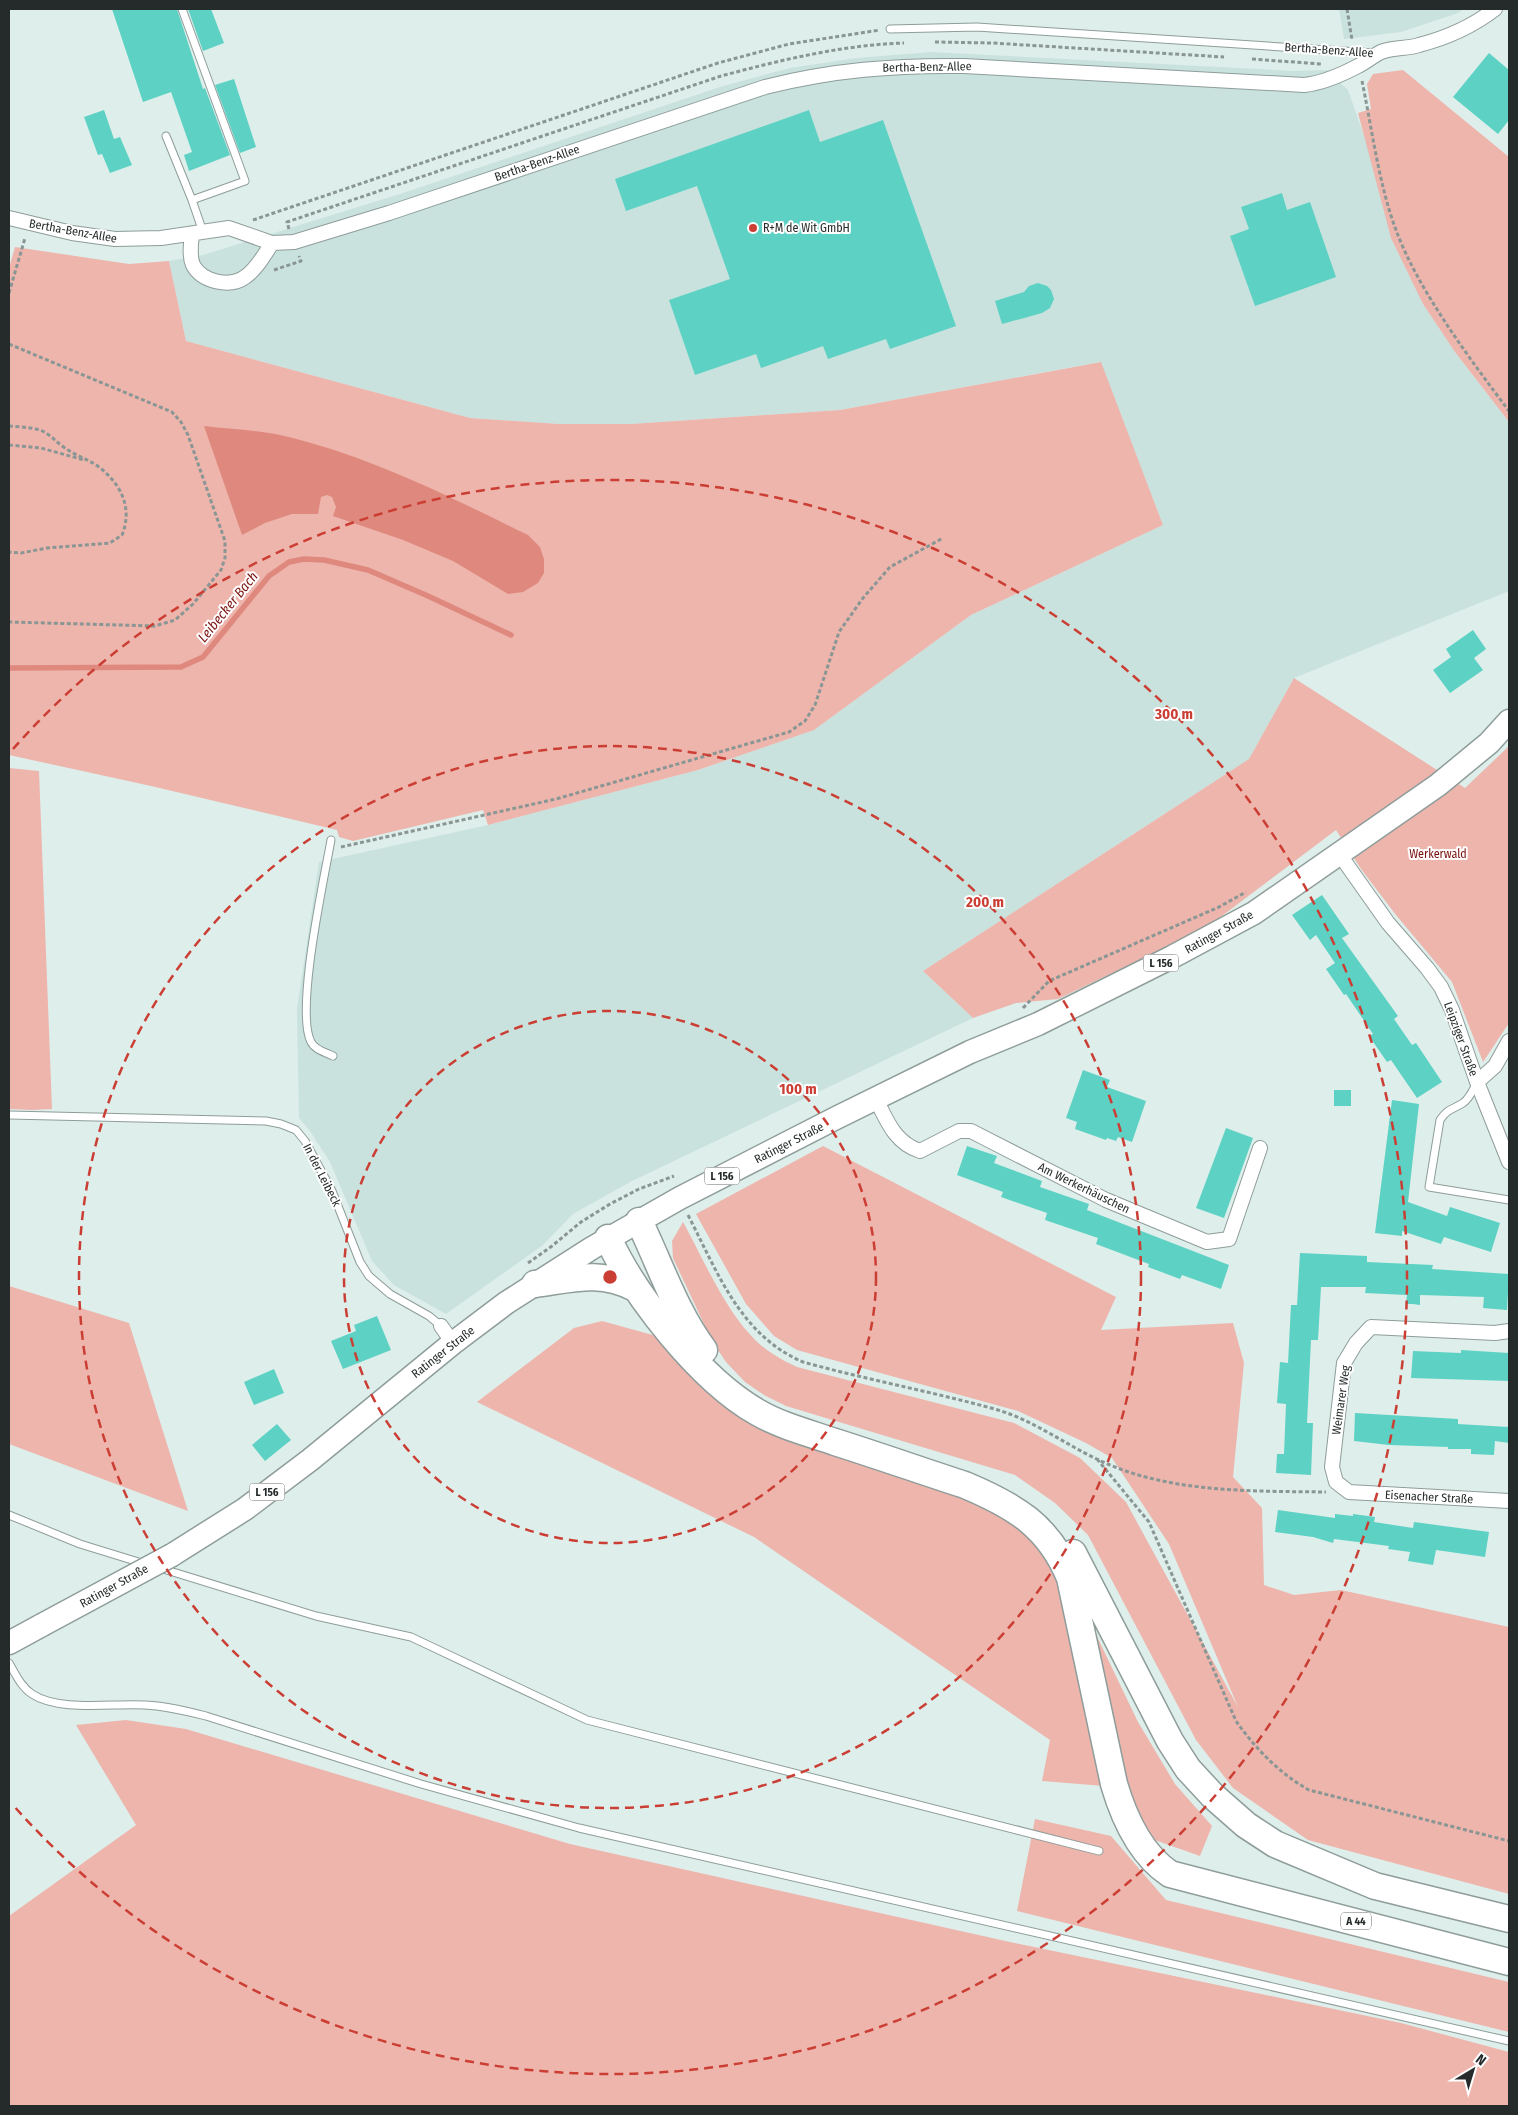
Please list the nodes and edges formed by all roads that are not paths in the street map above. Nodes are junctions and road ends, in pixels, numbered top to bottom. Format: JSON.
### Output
{"nodes":[{"id":1,"x":182,"y":9,"type":"edge"},
{"id":2,"x":1495,"y":9,"type":"edge"},
{"id":3,"x":890,"y":29,"type":"road end"},
{"id":4,"x":1380,"y":53,"type":"junction"},
{"id":5,"x":166,"y":136,"type":"dead end"},
{"id":6,"x":192,"y":200,"type":"junction"},
{"id":7,"x":9,"y":218,"type":"edge"},
{"id":8,"x":198,"y":233,"type":"junction"},
{"id":9,"x":272,"y":243,"type":"junction"},
{"id":10,"x":1509,"y":721,"type":"edge"},
{"id":11,"x":331,"y":840,"type":"dead end"},
{"id":12,"x":1340,"y":854,"type":"junction"},
{"id":13,"x":1509,"y":1041,"type":"edge"},
{"id":14,"x":333,"y":1056,"type":"dead end"},
{"id":15,"x":1477,"y":1082,"type":"junction"},
{"id":16,"x":876,"y":1099,"type":"junction"},
{"id":17,"x":9,"y":1115,"type":"edge"},
{"id":18,"x":1260,"y":1148,"type":"dead end"},
{"id":19,"x":1509,"y":1162,"type":"edge"},
{"id":20,"x":1509,"y":1200,"type":"edge"},
{"id":21,"x":639,"y":1221,"type":"junction"},
{"id":22,"x":608,"y":1238,"type":"junction"},
{"id":23,"x":535,"y":1284,"type":"junction"},
{"id":24,"x":635,"y":1288,"type":"junction"},
{"id":25,"x":1509,"y":1331,"type":"edge"},
{"id":26,"x":447,"y":1335,"type":"junction"},
{"id":27,"x":1349,"y":1492,"type":"joint"},
{"id":28,"x":1509,"y":1501,"type":"edge"},
{"id":29,"x":9,"y":1515,"type":"edge"},
{"id":30,"x":9,"y":1643,"type":"edge"},
{"id":31,"x":9,"y":1663,"type":"edge"},
{"id":32,"x":1099,"y":1851,"type":"dead end"},
{"id":33,"x":1509,"y":1919,"type":"edge"},
{"id":34,"x":1509,"y":1962,"type":"edge"},
{"id":35,"x":1509,"y":2041,"type":"edge"}],
"edges":[{"from":1,"to":6,"type":"lane"},
{"from":2,"to":4,"type":"street"},
{"from":3,"to":4,"type":"lane","name":"Bertha-Benz-Allee"},
{"from":4,"to":9,"type":"street","name":"Bertha-Benz-Allee"},
{"from":5,"to":6,"type":"lane"},
{"from":6,"to":8,"type":"lane"},
{"from":7,"to":8,"type":"street","name":"Bertha-Benz-Allee"},
{"from":8,"to":9,"type":"street","name":"Bertha-Benz-Allee"},
{"from":8,"to":9,"type":"street"},
{"from":10,"to":12,"type":"main road","name":"Ratinger Straße","number":"L 156"},
{"from":11,"to":14,"type":"lane"},
{"from":12,"to":15,"type":"street","name":"Leipziger Straße"},
{"from":12,"to":16,"type":"main road","name":"Ratinger Straße","number":"L 156"},
{"from":13,"to":15,"type":"street"},
{"from":15,"to":19,"type":"street","name":"Leipziger Straße"},
{"from":15,"to":20,"type":"lane"},
{"from":16,"to":18,"type":"street","name":"Am Werkerhäuschen"},
{"from":16,"to":21,"type":"main road","name":"Ratinger Straße","number":"L 156"},
{"from":17,"to":26,"type":"lane","name":"In der Leibeck"},
{"from":21,"to":22,"type":"main road","name":"Ratinger Straße","number":"L 156"},
{"from":21,"to":33,"type":"highway"},
{"from":22,"to":23,"type":"main road","name":"Ratinger Straße","number":"L 156"},
{"from":22,"to":24,"type":"highway"},
{"from":23,"to":24,"type":"highway"},
{"from":23,"to":26,"type":"main road","name":"Ratinger Straße","number":"L 156"},
{"from":24,"to":34,"type":"highway","number":"A 44"},
{"from":25,"to":27,"type":"street","name":"Weimarer Weg"},
{"from":26,"to":30,"type":"main road","name":"Ratinger Straße","number":"L 156","bridge":true},
{"from":27,"to":28,"type":"street","name":"Eisenacher Straße"},
{"from":29,"to":32,"type":"lane"},
{"from":31,"to":35,"type":"lane"}]}
